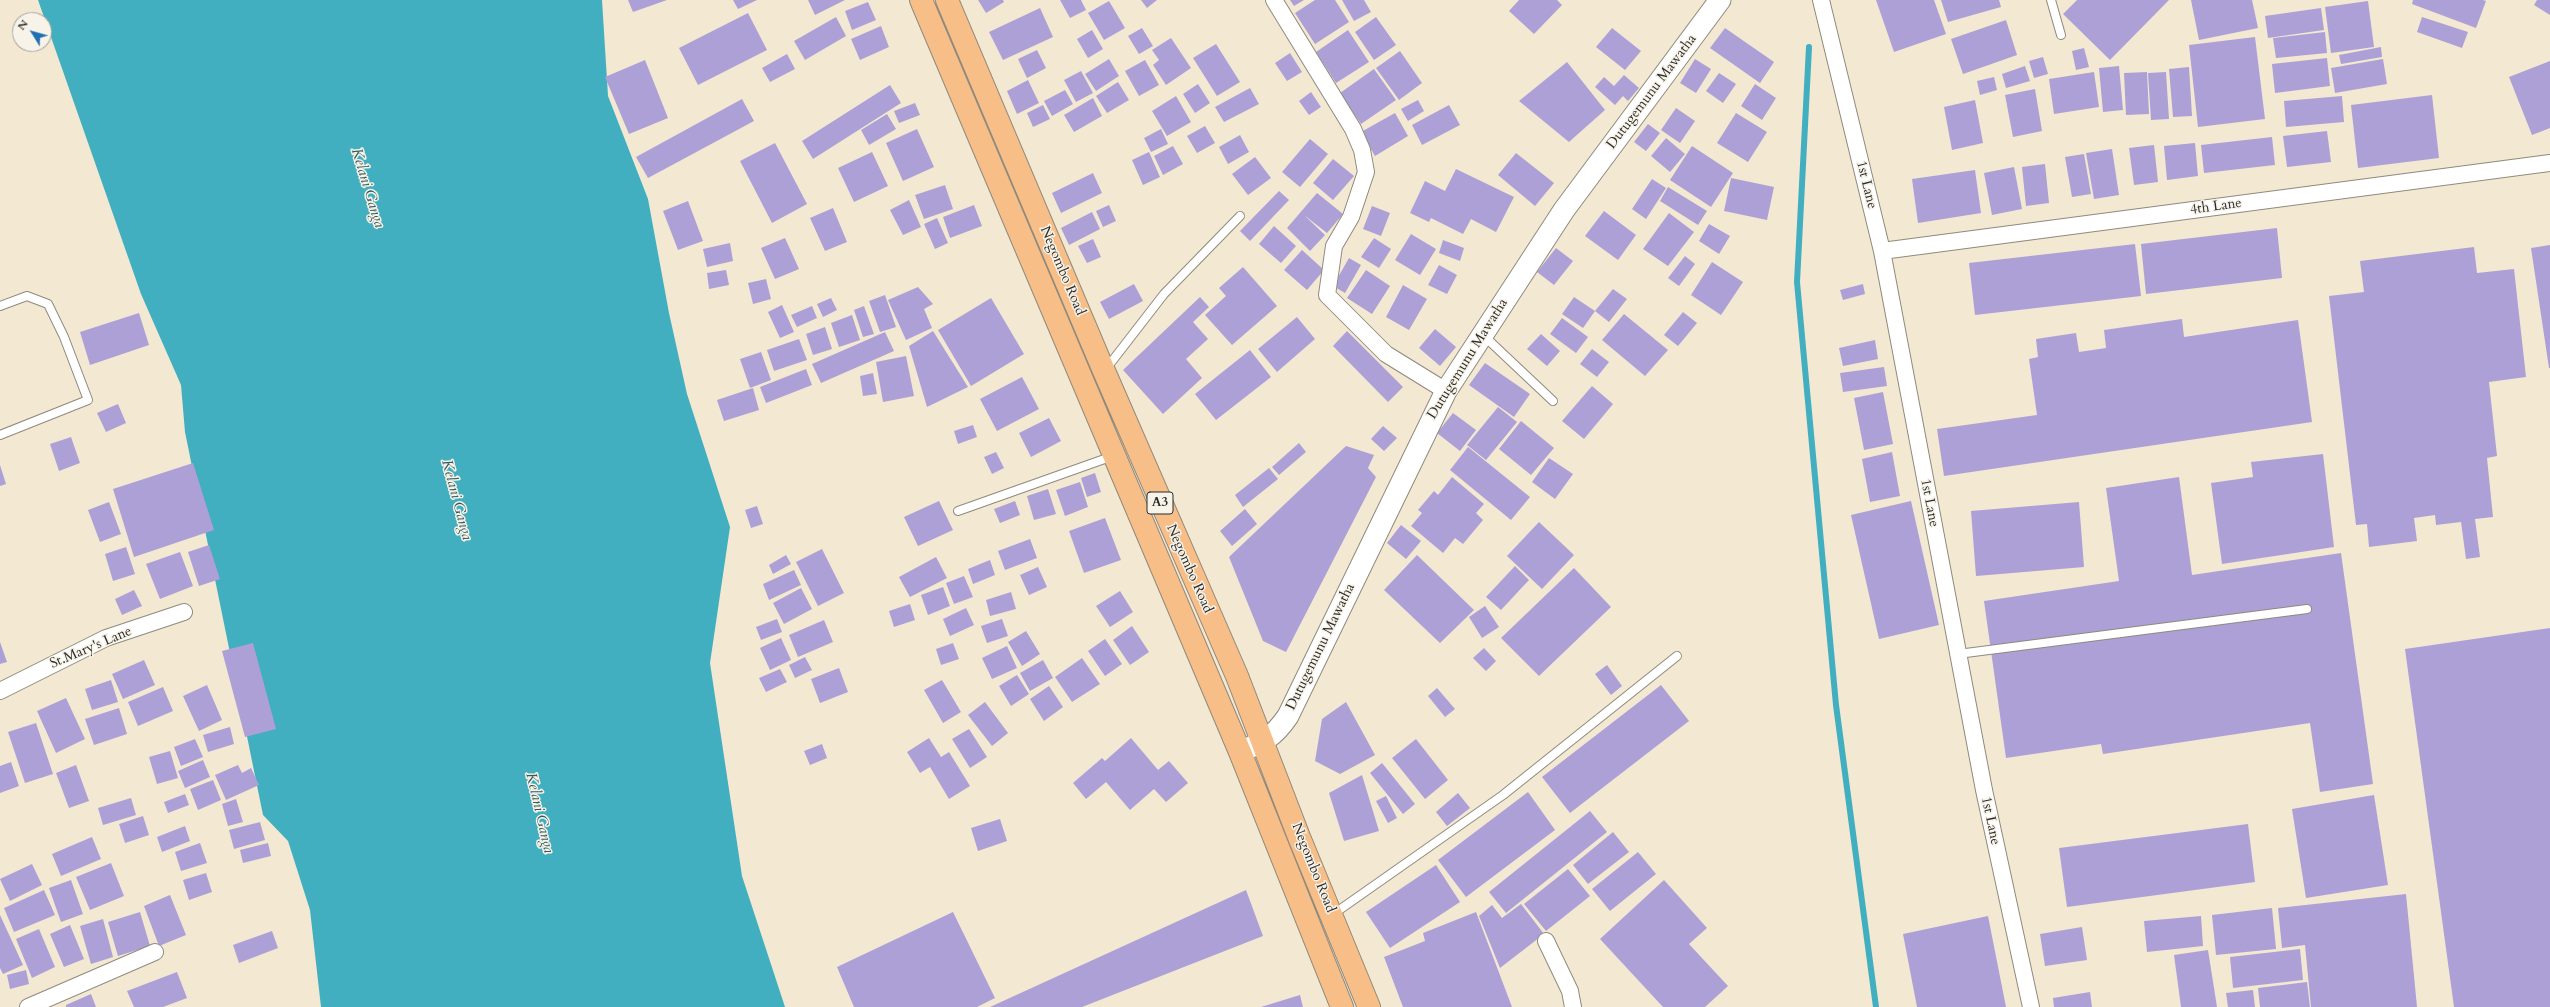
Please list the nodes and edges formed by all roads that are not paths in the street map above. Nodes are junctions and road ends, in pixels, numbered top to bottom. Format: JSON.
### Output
{"nodes":[{"id":1,"x":921,"y":0,"type":"edge"},
{"id":2,"x":947,"y":0,"type":"edge"},
{"id":3,"x":1274,"y":0,"type":"edge"},
{"id":4,"x":1720,"y":0,"type":"edge"},
{"id":5,"x":1821,"y":0,"type":"edge"},
{"id":6,"x":2051,"y":0,"type":"edge"},
{"id":7,"x":2061,"y":35,"type":"dead end"},
{"id":8,"x":2550,"y":163,"type":"edge"},
{"id":9,"x":1240,"y":216,"type":"dead end"},
{"id":10,"x":1882,"y":251,"type":"junction"},
{"id":11,"x":0,"y":306,"type":"edge"},
{"id":12,"x":1483,"y":334,"type":"junction"},
{"id":13,"x":1104,"y":371,"type":"junction"},
{"id":14,"x":1446,"y":391,"type":"junction"},
{"id":15,"x":1553,"y":401,"type":"dead end"},
{"id":16,"x":0,"y":434,"type":"edge"},
{"id":17,"x":1113,"y":456,"type":"junction"},
{"id":18,"x":958,"y":511,"type":"dead end"},
{"id":19,"x":2307,"y":609,"type":"dead end"},
{"id":20,"x":184,"y":612,"type":"dead end"},
{"id":21,"x":1958,"y":654,"type":"junction"},
{"id":22,"x":1677,"y":656,"type":"dead end"},
{"id":23,"x":0,"y":691,"type":"edge"},
{"id":24,"x":1264,"y":742,"type":"junction"},
{"id":25,"x":1240,"y":752,"type":"junction"},
{"id":26,"x":1332,"y":915,"type":"junction"},
{"id":27,"x":1546,"y":941,"type":"dead end"},
{"id":28,"x":155,"y":952,"type":"dead end"},
{"id":29,"x":28,"y":1007,"type":"edge"},
{"id":30,"x":1342,"y":1007,"type":"edge"},
{"id":31,"x":1369,"y":1007,"type":"edge"},
{"id":32,"x":1573,"y":1007,"type":"edge"},
{"id":33,"x":2030,"y":1007,"type":"edge"}],
"edges":[{"from":1,"to":17,"type":"highway","name":"Negombo Road","number":"A3"},
{"from":2,"to":13,"type":"highway","name":"Negombo Road","number":"A3"},
{"from":3,"to":14,"type":"street"},
{"from":4,"to":12,"type":"street","name":"Dutugemunu Mawatha"},
{"from":5,"to":10,"type":"street","name":"1st Lane"},
{"from":6,"to":7,"type":"lane"},
{"from":8,"to":10,"type":"street","name":"4th Lane"},
{"from":9,"to":13,"type":"lane"},
{"from":10,"to":21,"type":"street","name":"1st Lane"},
{"from":11,"to":16,"type":"lane"},
{"from":12,"to":14,"type":"street","name":"Dutugemunu Mawatha"},
{"from":12,"to":15,"type":"lane"},
{"from":13,"to":24,"type":"highway","name":"Negombo Road","number":"A3"},
{"from":14,"to":24,"type":"street","name":"Dutugemunu Mawatha"},
{"from":17,"to":18,"type":"lane"},
{"from":17,"to":25,"type":"highway","name":"Negombo Road","number":"A3"},
{"from":19,"to":21,"type":"lane"},
{"from":20,"to":23,"type":"street","name":"St.Mary's Lane"},
{"from":21,"to":33,"type":"street","name":"1st Lane"},
{"from":22,"to":26,"type":"lane"},
{"from":24,"to":25,"type":"street","name":"Dutugemunu Mawatha"},
{"from":24,"to":26,"type":"highway","name":"Negombo Road","number":"A3"},
{"from":25,"to":30,"type":"highway","name":"Negombo Road","number":"A3"},
{"from":26,"to":31,"type":"highway","name":"Negombo Road","number":"A3"},
{"from":27,"to":32,"type":"street"},
{"from":28,"to":29,"type":"street"}]}
